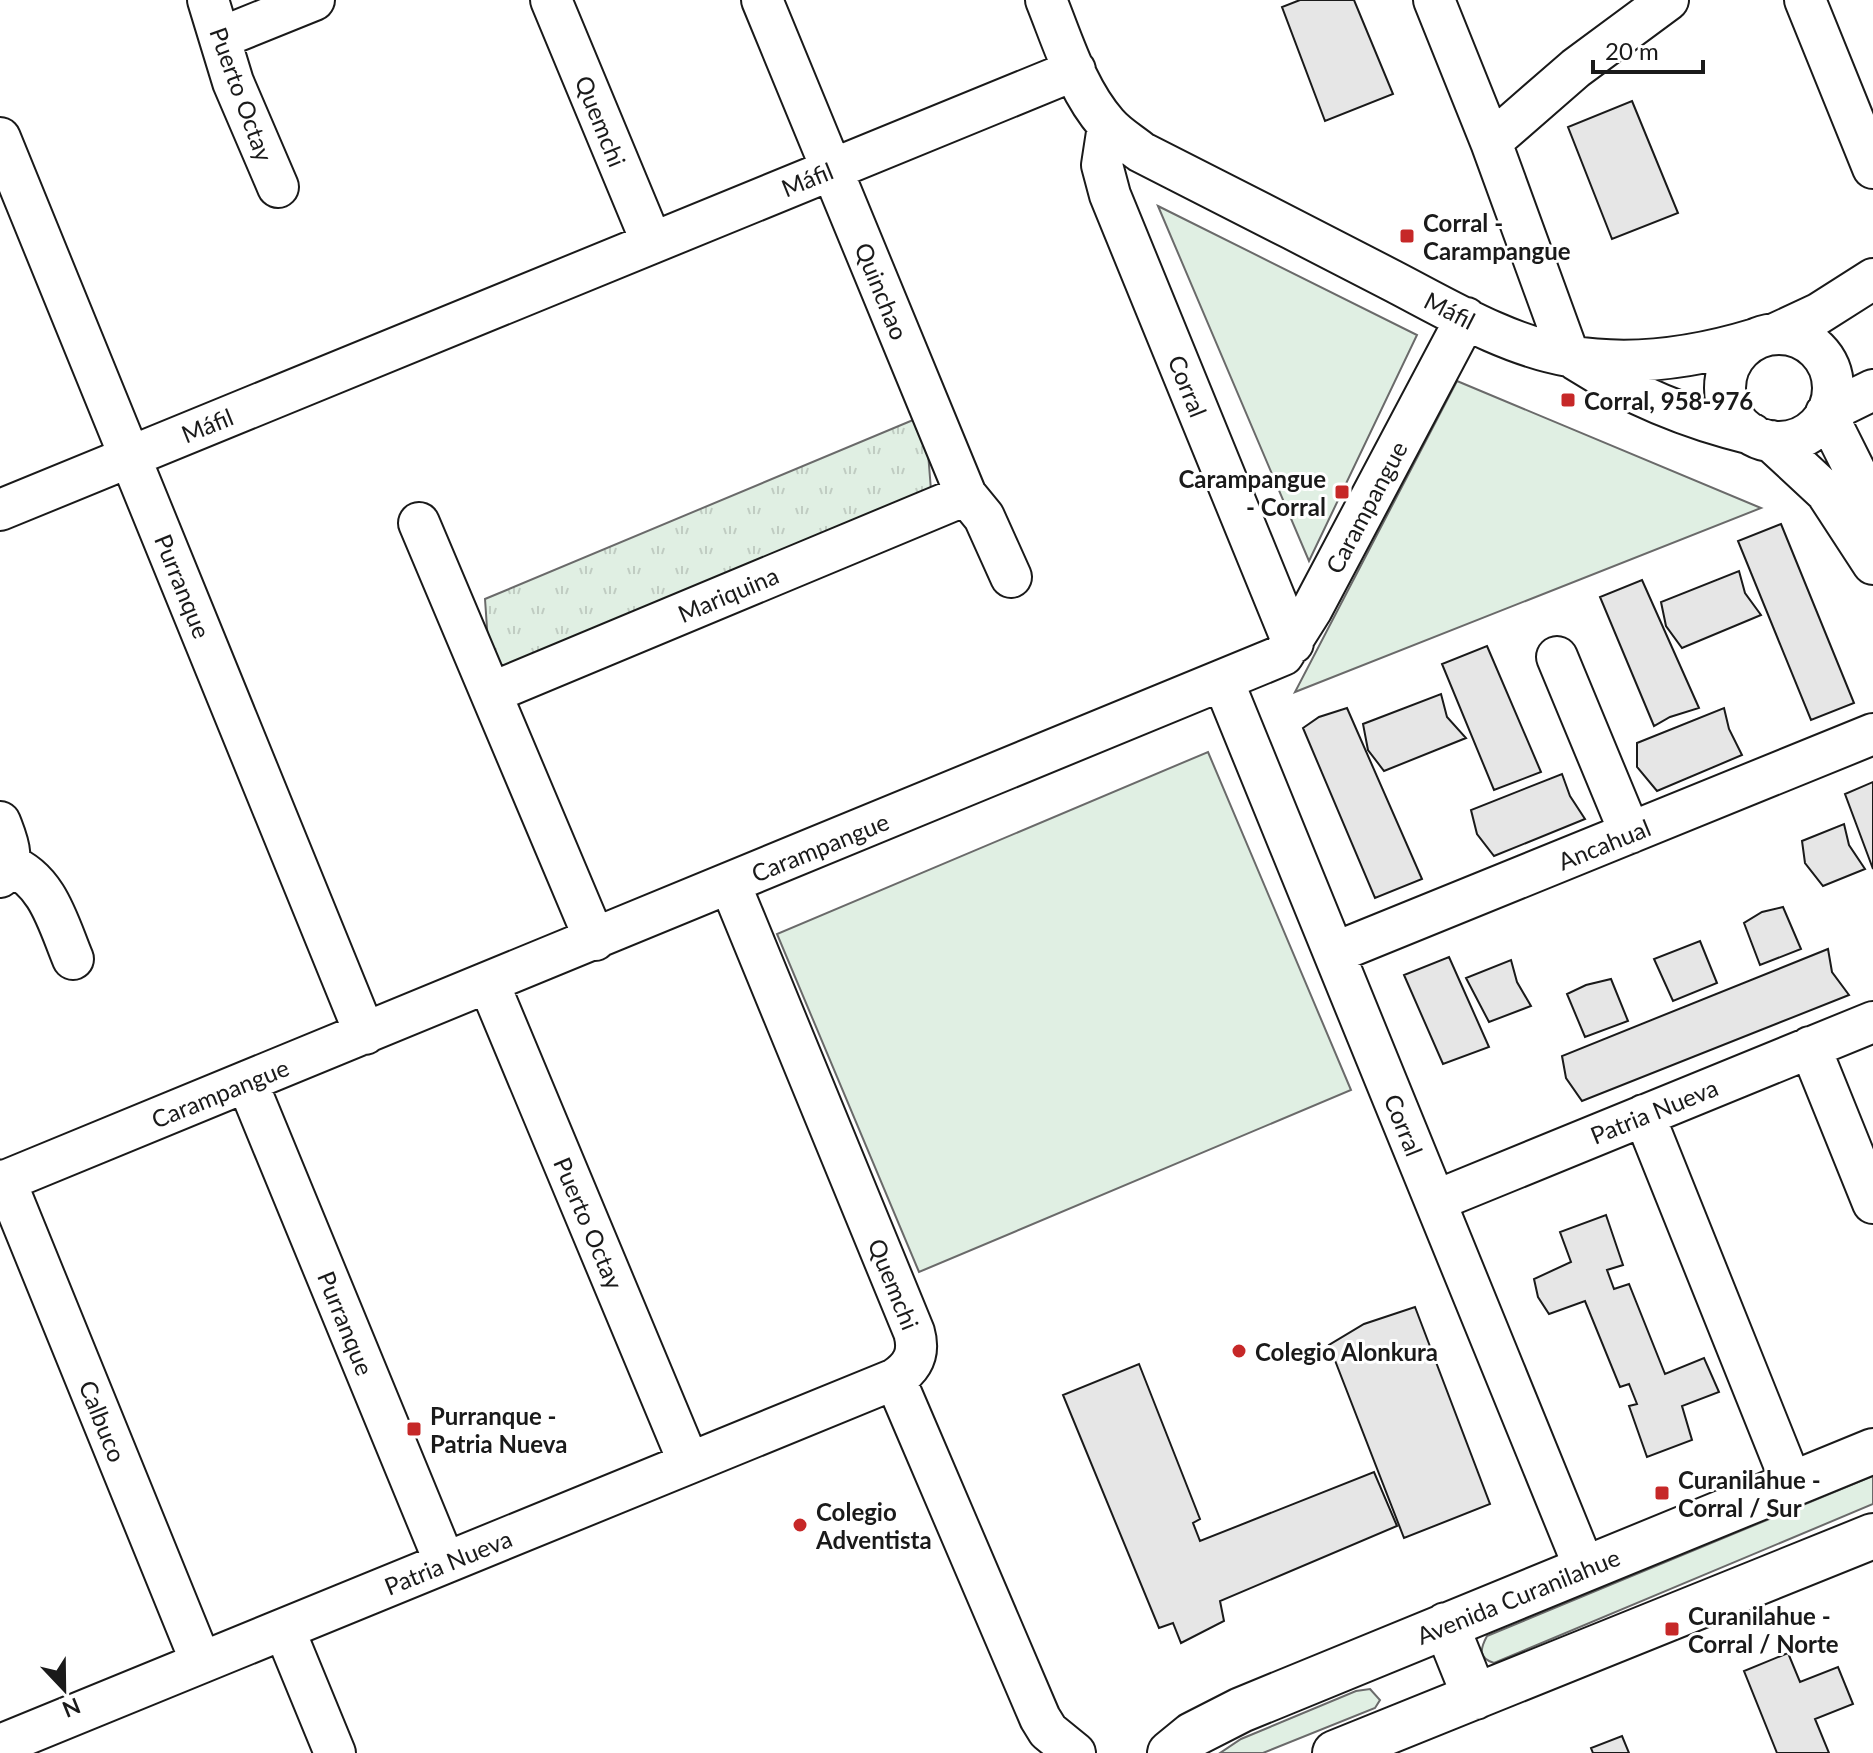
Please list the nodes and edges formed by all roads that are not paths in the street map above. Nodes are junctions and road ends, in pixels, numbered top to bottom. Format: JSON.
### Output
{"nodes":[{"id":1,"x":208,"y":0,"type":"edge"},
{"id":2,"x":314,"y":0,"type":"edge"},
{"id":3,"x":551,"y":0,"type":"edge"},
{"id":4,"x":762,"y":0,"type":"edge"},
{"id":5,"x":1046,"y":0,"type":"edge"},
{"id":6,"x":1434,"y":0,"type":"edge"},
{"id":7,"x":1668,"y":0,"type":"edge"},
{"id":8,"x":1805,"y":0,"type":"edge"},
{"id":9,"x":220,"y":38,"type":"junction"},
{"id":10,"x":1075,"y":70,"type":"junction"},
{"id":11,"x":1108,"y":126,"type":"junction"},
{"id":12,"x":0,"y":138,"type":"edge"},
{"id":13,"x":1491,"y":142,"type":"junction"},
{"id":14,"x":1873,"y":168,"type":"edge"},
{"id":15,"x":831,"y":169,"type":"junction"},
{"id":16,"x":278,"y":187,"type":"dead end"},
{"id":17,"x":652,"y":243,"type":"junction"},
{"id":18,"x":1873,"y":279,"type":"edge"},
{"id":19,"x":1466,"y":318,"type":"junction"},
{"id":20,"x":1766,"y":337,"type":"junction"},
{"id":21,"x":1569,"y":356,"type":"junction"},
{"id":22,"x":1873,"y":390,"type":"edge"},
{"id":23,"x":1826,"y":413,"type":"junction"},
{"id":24,"x":1762,"y":438,"type":"junction"},
{"id":25,"x":130,"y":457,"type":"junction"},
{"id":26,"x":966,"y":495,"type":"junction"},
{"id":27,"x":0,"y":510,"type":"edge"},
{"id":28,"x":419,"y":523,"type":"dead end"},
{"id":29,"x":1872,"y":540,"type":"edge"},
{"id":30,"x":1011,"y":577,"type":"dead end"},
{"id":31,"x":1293,"y":643,"type":"junction"},
{"id":32,"x":1557,"y":657,"type":"dead end"},
{"id":33,"x":1223,"y":681,"type":"junction"},
{"id":34,"x":491,"y":693,"type":"junction"},
{"id":35,"x":1873,"y":734,"type":"edge"},
{"id":36,"x":0,"y":822,"type":"edge"},
{"id":37,"x":1630,"y":833,"type":"junction"},
{"id":38,"x":4,"y":871,"type":"edge"},
{"id":39,"x":730,"y":884,"type":"junction"},
{"id":40,"x":595,"y":940,"type":"junction"},
{"id":41,"x":1334,"y":953,"type":"junction"},
{"id":42,"x":73,"y":959,"type":"dead end"},
{"id":43,"x":489,"y":984,"type":"junction"},
{"id":44,"x":1873,"y":1022,"type":"edge"},
{"id":45,"x":365,"y":1034,"type":"junction"},
{"id":46,"x":1810,"y":1047,"type":"junction"},
{"id":47,"x":247,"y":1082,"type":"junction"},
{"id":48,"x":1644,"y":1115,"type":"junction"},
{"id":49,"x":3,"y":1182,"type":"edge"},
{"id":50,"x":1435,"y":1201,"type":"junction"},
{"id":51,"x":1873,"y":1203,"type":"edge"},
{"id":52,"x":895,"y":1379,"type":"junction"},
{"id":53,"x":1873,"y":1451,"type":"edge"},
{"id":54,"x":689,"y":1463,"type":"junction"},
{"id":55,"x":1792,"y":1484,"type":"junction"},
{"id":56,"x":1873,"y":1536,"type":"edge"},
{"id":57,"x":445,"y":1563,"type":"junction"},
{"id":58,"x":1585,"y":1569,"type":"junction"},
{"id":59,"x":1446,"y":1625,"type":"junction"},
{"id":60,"x":284,"y":1629,"type":"junction"},
{"id":61,"x":201,"y":1662,"type":"junction"},
{"id":62,"x":1475,"y":1697,"type":"junction"},
{"id":63,"x":0,"y":1745,"type":"edge"},
{"id":64,"x":3,"y":1753,"type":"edge"},
{"id":65,"x":335,"y":1753,"type":"edge"},
{"id":66,"x":1075,"y":1753,"type":"edge"},
{"id":67,"x":1170,"y":1753,"type":"edge"},
{"id":68,"x":1335,"y":1753,"type":"edge"}],
"edges":[{"from":1,"to":9,"type":"street","name":"Puerto Octay"},
{"from":2,"to":9,"type":"street"},
{"from":3,"to":17,"type":"street","name":"Quemchi"},
{"from":4,"to":15,"type":"street","name":"Quinchao"},
{"from":5,"to":10,"type":"street"},
{"from":6,"to":13,"type":"street"},
{"from":7,"to":13,"type":"street"},
{"from":8,"to":14,"type":"street"},
{"from":9,"to":16,"type":"street","name":"Puerto Octay"},
{"from":10,"to":11,"type":"street","name":"Máfil"},
{"from":10,"to":15,"type":"street","name":"Máfil"},
{"from":11,"to":19,"type":"street","name":"Máfil"},
{"from":11,"to":31,"type":"street","name":"Corral"},
{"from":12,"to":25,"type":"street","name":"Purranque"},
{"from":13,"to":21,"type":"street"},
{"from":15,"to":17,"type":"street","name":"Máfil"},
{"from":15,"to":26,"type":"street","name":"Quinchao"},
{"from":17,"to":25,"type":"street","name":"Máfil"},
{"from":18,"to":20,"type":"street"},
{"from":19,"to":21,"type":"street","name":"Máfil"},
{"from":19,"to":31,"type":"street","name":"Carampangue"},
{"from":20,"to":21,"type":"street","name":"Máfil"},
{"from":20,"to":23,"type":"street"},
{"from":20,"to":24,"type":"street"},
{"from":21,"to":24,"type":"street","name":"Máfil"},
{"from":22,"to":23,"type":"street"},
{"from":23,"to":24,"type":"street"},
{"from":23,"to":29,"type":"street"},
{"from":24,"to":29,"type":"street"},
{"from":25,"to":27,"type":"street","name":"Máfil"},
{"from":25,"to":45,"type":"street","name":"Purranque"},
{"from":26,"to":30,"type":"street","name":"Quinchao"},
{"from":26,"to":34,"type":"street","name":"Mariquina"},
{"from":28,"to":34,"type":"street"},
{"from":31,"to":33,"type":"street","name":"Carampangue"},
{"from":32,"to":37,"type":"street"},
{"from":33,"to":39,"type":"street","name":"Carampangue"},
{"from":33,"to":41,"type":"street","name":"Corral"},
{"from":34,"to":40,"type":"street"},
{"from":35,"to":37,"type":"street","name":"Ancahual"},
{"from":36,"to":38,"type":"street"},
{"from":37,"to":41,"type":"street","name":"Ancahual"},
{"from":38,"to":42,"type":"street"},
{"from":39,"to":40,"type":"street","name":"Carampangue"},
{"from":39,"to":52,"type":"street","name":"Quemchi"},
{"from":40,"to":43,"type":"street","name":"Carampangue"},
{"from":41,"to":50,"type":"street","name":"Corral"},
{"from":43,"to":45,"type":"street","name":"Carampangue"},
{"from":43,"to":54,"type":"street","name":"Puerto Octay"},
{"from":44,"to":46,"type":"street","name":"Patria Nueva"},
{"from":45,"to":47,"type":"street","name":"Carampangue"},
{"from":46,"to":48,"type":"street","name":"Patria Nueva"},
{"from":46,"to":51,"type":"street"},
{"from":47,"to":49,"type":"street","name":"Carampangue"},
{"from":47,"to":57,"type":"street","name":"Purranque"},
{"from":48,"to":50,"type":"street","name":"Patria Nueva"},
{"from":48,"to":55,"type":"street"},
{"from":49,"to":61,"type":"street","name":"Calbuco"},
{"from":50,"to":58,"type":"street","name":"Corral"},
{"from":52,"to":54,"type":"street","name":"Patria Nueva"},
{"from":52,"to":66,"type":"street"},
{"from":53,"to":55,"type":"main road","name":"Avenida Curanilahue"},
{"from":54,"to":57,"type":"street","name":"Patria Nueva"},
{"from":55,"to":58,"type":"main road","name":"Avenida Curanilahue"},
{"from":56,"to":62,"type":"main road"},
{"from":57,"to":60,"type":"street","name":"Patria Nueva"},
{"from":58,"to":59,"type":"main road","name":"Avenida Curanilahue"},
{"from":59,"to":62,"type":"main road"},
{"from":59,"to":67,"type":"main road","name":"Avenida Curanilahue"},
{"from":60,"to":61,"type":"street","name":"Patria Nueva"},
{"from":60,"to":65,"type":"street"},
{"from":61,"to":63,"type":"street","name":"Patria Nueva"},
{"from":62,"to":68,"type":"main road"},
{"from":63,"to":64,"type":"street"}]}
